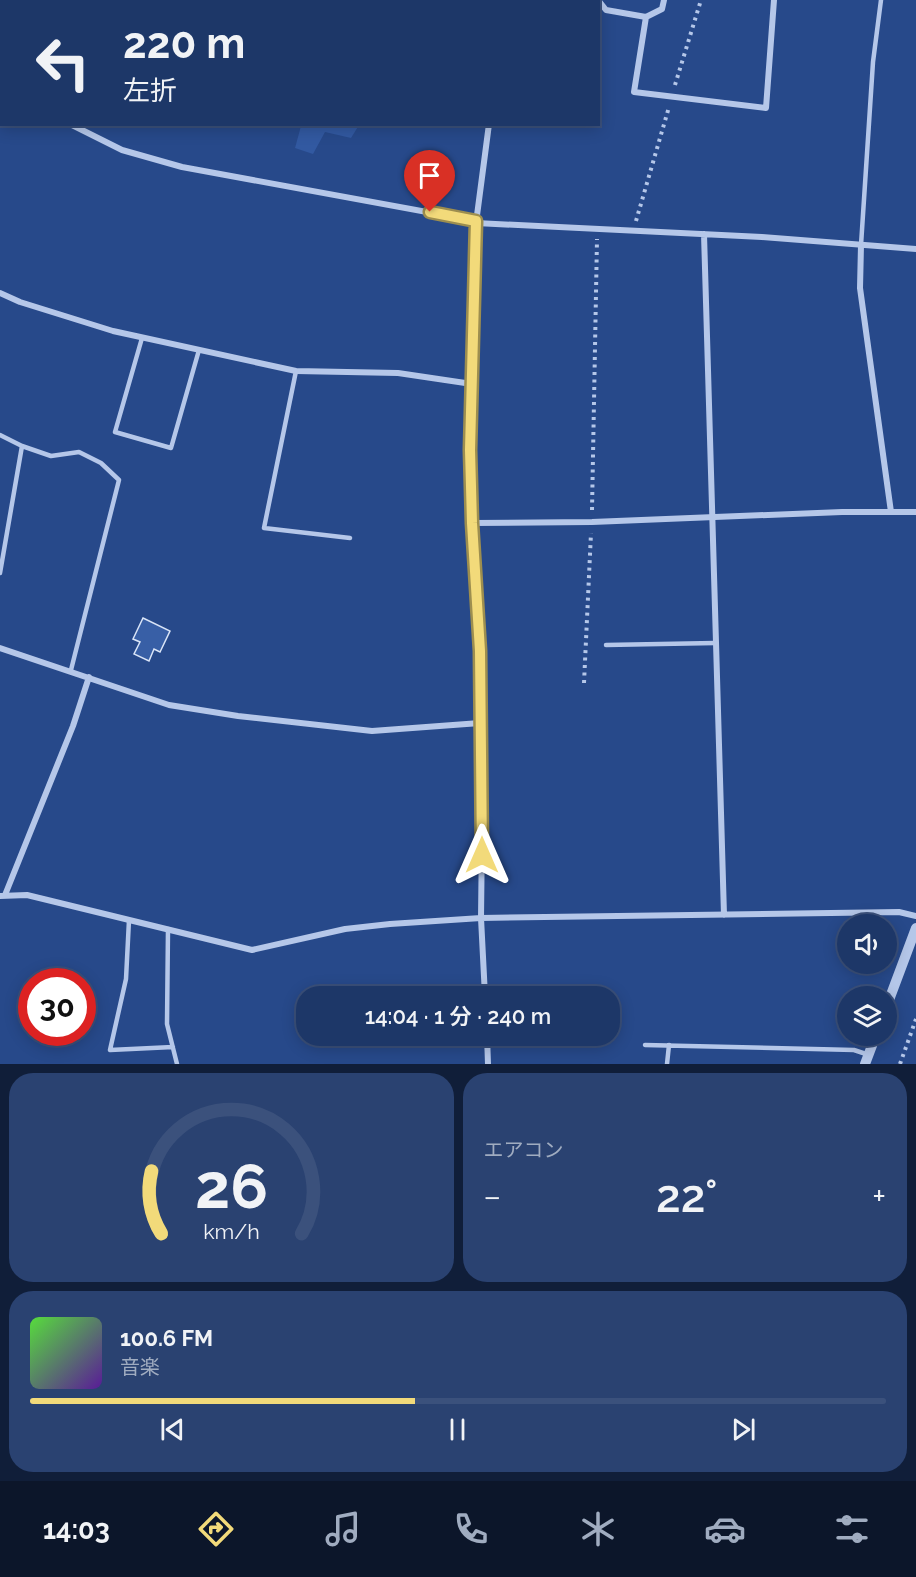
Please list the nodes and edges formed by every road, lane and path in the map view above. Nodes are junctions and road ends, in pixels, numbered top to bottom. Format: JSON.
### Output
{"nodes":[{"id":1,"x":664,"y":0,"type":"edge"},
{"id":2,"x":774,"y":0,"type":"edge"},
{"id":3,"x":881,"y":0,"type":"edge"},
{"id":4,"x":600,"y":2,"type":"edge"},
{"id":5,"x":646,"y":17,"type":"junction"},
{"id":6,"x":74,"y":126,"type":"edge"},
{"id":7,"x":489,"y":126,"type":"edge"},
{"id":8,"x":476,"y":222,"type":"junction"},
{"id":9,"x":597,"y":229,"type":"junction"},
{"id":10,"x":704,"y":234,"type":"junction"},
{"id":11,"x":861,"y":245,"type":"junction"},
{"id":12,"x":916,"y":249,"type":"edge"},
{"id":13,"x":0,"y":293,"type":"edge"},
{"id":14,"x":142,"y":338,"type":"junction"},
{"id":15,"x":199,"y":350,"type":"junction"},
{"id":16,"x":296,"y":371,"type":"junction"},
{"id":17,"x":472,"y":384,"type":"junction"},
{"id":18,"x":0,"y":435,"type":"edge"},
{"id":19,"x":22,"y":446,"type":"junction"},
{"id":20,"x":891,"y":512,"type":"junction"},
{"id":21,"x":916,"y":512,"type":"edge"},
{"id":22,"x":712,"y":518,"type":"junction"},
{"id":23,"x":592,"y":522,"type":"junction"},
{"id":24,"x":472,"y":523,"type":"junction"},
{"id":25,"x":350,"y":538,"type":"dead end"},
{"id":26,"x":0,"y":573,"type":"edge"},
{"id":27,"x":715,"y":643,"type":"junction"},
{"id":28,"x":606,"y":645,"type":"dead end"},
{"id":29,"x":0,"y":648,"type":"edge"},
{"id":30,"x":71,"y":670,"type":"junction"},
{"id":31,"x":89,"y":676,"type":"junction"},
{"id":32,"x":584,"y":683,"type":"dead end"},
{"id":33,"x":480,"y":723,"type":"junction"},
{"id":34,"x":3,"y":895,"type":"edge"},
{"id":35,"x":724,"y":915,"type":"junction"},
{"id":36,"x":916,"y":916,"type":"edge"},
{"id":37,"x":481,"y":918,"type":"junction"},
{"id":38,"x":129,"y":920,"type":"junction"},
{"id":39,"x":916,"y":928,"type":"edge"},
{"id":40,"x":168,"y":929,"type":"junction"},
{"id":41,"x":484,"y":986,"type":"edge"},
{"id":42,"x":894,"y":986,"type":"edge"},
{"id":43,"x":916,"y":1019,"type":"edge"},
{"id":44,"x":645,"y":1045,"type":"dead end"},
{"id":45,"x":669,"y":1045,"type":"junction"},
{"id":46,"x":487,"y":1046,"type":"edge"},
{"id":47,"x":173,"y":1047,"type":"junction"},
{"id":48,"x":867,"y":1059,"type":"edge"},
{"id":49,"x":177,"y":1064,"type":"edge"},
{"id":50,"x":488,"y":1064,"type":"edge"},
{"id":51,"x":668,"y":1064,"type":"edge"},
{"id":52,"x":900,"y":1064,"type":"edge"}],
"edges":[{"from":1,"to":5,"type":"street"},
{"from":2,"to":5,"type":"street"},
{"from":3,"to":11,"type":"lane"},
{"from":4,"to":5,"type":"street"},
{"from":6,"to":8,"type":"street"},
{"from":7,"to":8,"type":"street"},
{"from":8,"to":9,"type":"street"},
{"from":8,"to":17,"type":"street"},
{"from":9,"to":10,"type":"street"},
{"from":9,"to":23,"type":"path"},
{"from":10,"to":11,"type":"street"},
{"from":10,"to":22,"type":"street"},
{"from":11,"to":12,"type":"street"},
{"from":11,"to":20,"type":"street"},
{"from":13,"to":14,"type":"street"},
{"from":14,"to":15,"type":"street"},
{"from":14,"to":15,"type":"lane"},
{"from":15,"to":16,"type":"street"},
{"from":16,"to":17,"type":"street"},
{"from":16,"to":25,"type":"lane"},
{"from":17,"to":24,"type":"street"},
{"from":18,"to":19,"type":"lane"},
{"from":19,"to":26,"type":"lane"},
{"from":19,"to":30,"type":"lane"},
{"from":20,"to":21,"type":"street"},
{"from":20,"to":22,"type":"street"},
{"from":22,"to":23,"type":"street"},
{"from":22,"to":27,"type":"street"},
{"from":23,"to":24,"type":"street"},
{"from":23,"to":32,"type":"path"},
{"from":24,"to":33,"type":"street"},
{"from":27,"to":28,"type":"lane"},
{"from":27,"to":35,"type":"street"},
{"from":29,"to":30,"type":"street"},
{"from":30,"to":31,"type":"street"},
{"from":31,"to":33,"type":"street"},
{"from":31,"to":34,"type":"street"},
{"from":33,"to":37,"type":"street"},
{"from":34,"to":38,"type":"street"},
{"from":35,"to":36,"type":"street"},
{"from":35,"to":37,"type":"street"},
{"from":37,"to":40,"type":"street"},
{"from":37,"to":41,"type":"street"},
{"from":38,"to":40,"type":"street"},
{"from":38,"to":47,"type":"lane"},
{"from":39,"to":42,"type":"street"},
{"from":40,"to":47,"type":"lane"},
{"from":43,"to":52,"type":"path"},
{"from":44,"to":45,"type":"lane"},
{"from":45,"to":48,"type":"lane"},
{"from":45,"to":51,"type":"lane"},
{"from":46,"to":50,"type":"street"},
{"from":47,"to":49,"type":"lane"}]}
